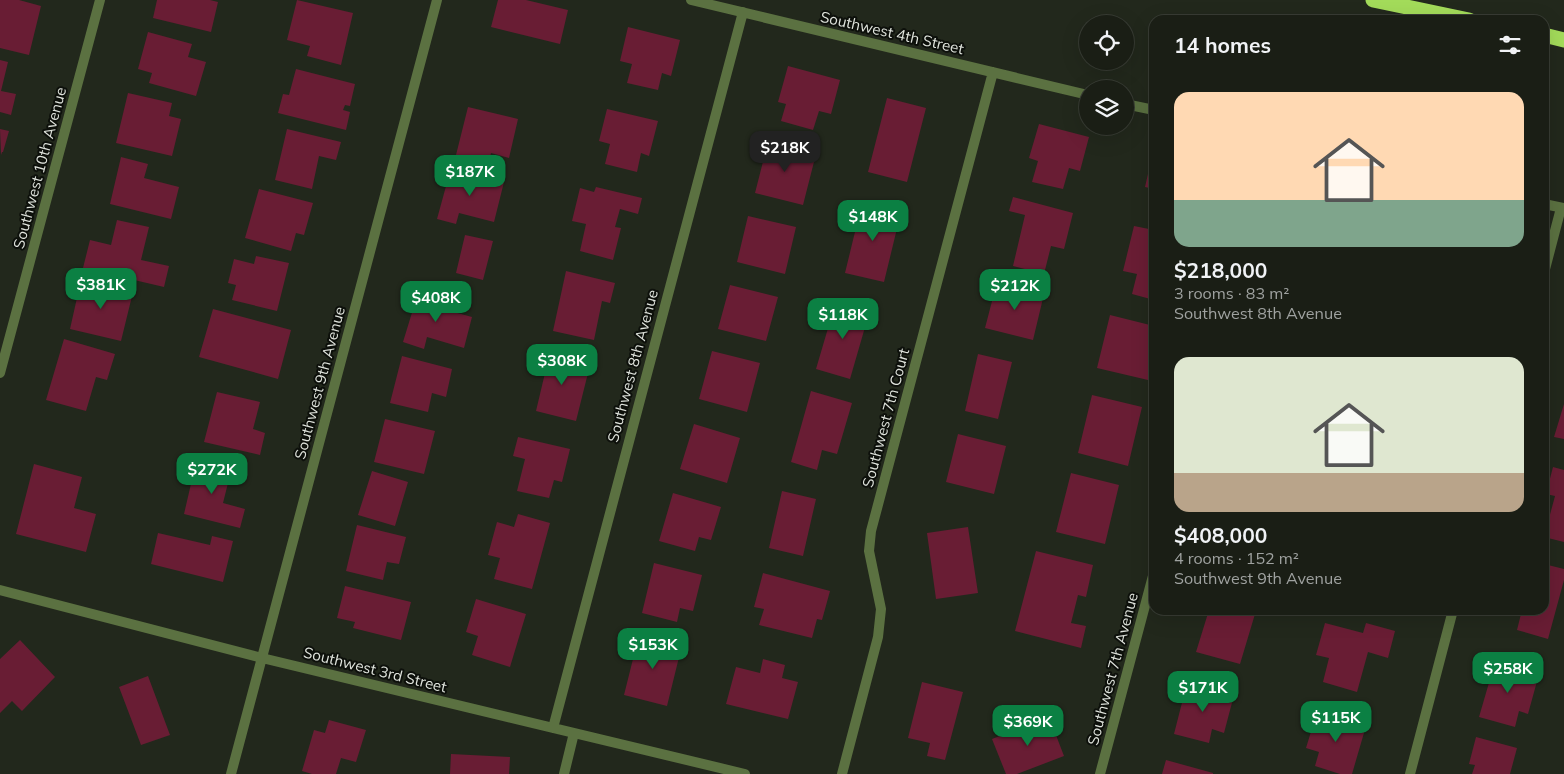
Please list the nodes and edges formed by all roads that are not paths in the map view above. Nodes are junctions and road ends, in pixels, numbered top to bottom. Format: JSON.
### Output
{"nodes":[{"id":1,"x":100,"y":0,"type":"edge"},
{"id":2,"x":437,"y":0,"type":"edge"},
{"id":3,"x":690,"y":0,"type":"edge"},
{"id":4,"x":1373,"y":0,"type":"edge"},
{"id":5,"x":742,"y":12,"type":"junction"},
{"id":6,"x":1445,"y":15,"type":"edge"},
{"id":7,"x":1549,"y":37,"type":"edge"},
{"id":8,"x":1564,"y":40,"type":"edge"},
{"id":9,"x":993,"y":72,"type":"junction"},
{"id":10,"x":1079,"y":93,"type":"edge"},
{"id":11,"x":1134,"y":106,"type":"edge"},
{"id":12,"x":1149,"y":109,"type":"edge"},
{"id":13,"x":1549,"y":205,"type":"edge"},
{"id":14,"x":1563,"y":208,"type":"edge"},
{"id":15,"x":1549,"y":256,"type":"edge"},
{"id":16,"x":0,"y":373,"type":"edge"},
{"id":17,"x":0,"y":590,"type":"edge"},
{"id":18,"x":1149,"y":591,"type":"edge"},
{"id":19,"x":1453,"y":615,"type":"edge"},
{"id":20,"x":262,"y":658,"type":"junction"},
{"id":21,"x":553,"y":728,"type":"junction"},
{"id":22,"x":574,"y":733,"type":"junction"},
{"id":23,"x":231,"y":774,"type":"edge"},
{"id":24,"x":564,"y":774,"type":"edge"},
{"id":25,"x":745,"y":774,"type":"edge"},
{"id":26,"x":842,"y":774,"type":"edge"},
{"id":27,"x":1100,"y":774,"type":"edge"},
{"id":28,"x":1410,"y":774,"type":"edge"}],
"edges":[{"from":1,"to":16,"type":"street","name":"Southwest 10th Avenue"},
{"from":2,"to":20,"type":"street","name":"Southwest 9th Avenue"},
{"from":3,"to":5,"type":"street","name":"Southwest 4th Street"},
{"from":4,"to":6,"type":"highway"},
{"from":5,"to":9,"type":"street","name":"Southwest 4th Street"},
{"from":5,"to":21,"type":"street","name":"Southwest 8th Avenue"},
{"from":7,"to":8,"type":"highway"},
{"from":9,"to":10,"type":"street","name":"Southwest 4th Street"},
{"from":9,"to":26,"type":"street","name":"Southwest 7th Court"},
{"from":11,"to":12,"type":"street"},
{"from":13,"to":14,"type":"street"},
{"from":14,"to":15,"type":"street"},
{"from":17,"to":20,"type":"street","name":"Southwest 3rd Street"},
{"from":18,"to":27,"type":"street","name":"Southwest 7th Avenue"},
{"from":19,"to":28,"type":"street"},
{"from":20,"to":21,"type":"street","name":"Southwest 3rd Street"},
{"from":20,"to":23,"type":"street","name":"Southwest 9th Avenue"},
{"from":21,"to":22,"type":"street","name":"Southwest 3rd Street"},
{"from":22,"to":24,"type":"street"},
{"from":22,"to":25,"type":"street","name":"Southwest 3rd Street"}]}
